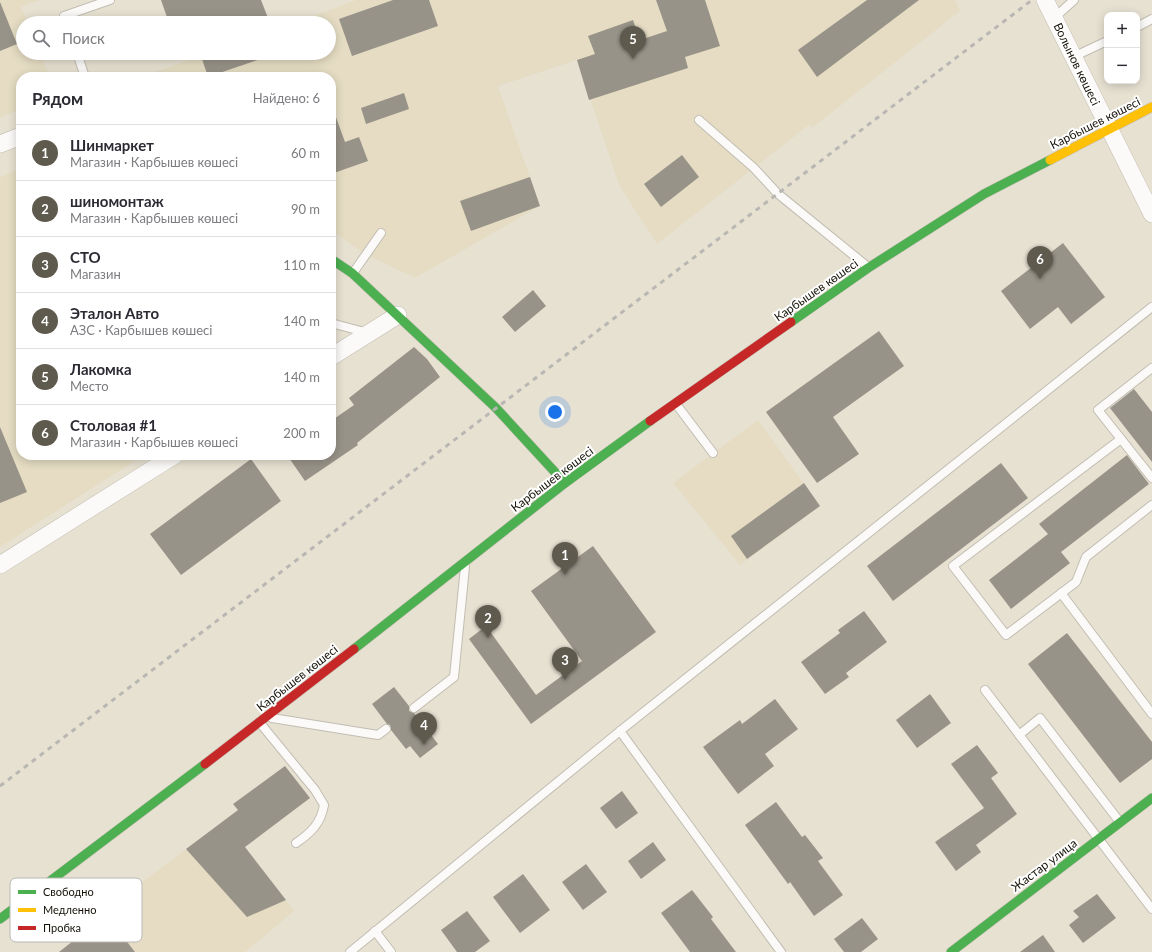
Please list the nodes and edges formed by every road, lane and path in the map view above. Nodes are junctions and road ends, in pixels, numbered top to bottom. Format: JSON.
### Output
{"nodes":[{"id":1,"x":110,"y":0,"type":"edge"},
{"id":2,"x":1045,"y":0,"type":"edge"},
{"id":3,"x":1074,"y":0,"type":"edge"},
{"id":4,"x":64,"y":16,"type":"edge"},
{"id":5,"x":1054,"y":18,"type":"junction"},
{"id":6,"x":1152,"y":19,"type":"edge"},
{"id":7,"x":1140,"y":25,"type":"edge"},
{"id":8,"x":1104,"y":42,"type":"edge"},
{"id":9,"x":1073,"y":57,"type":"junction"},
{"id":10,"x":79,"y":60,"type":"edge"},
{"id":11,"x":83,"y":72,"type":"edge"},
{"id":12,"x":1152,"y":107,"type":"edge"},
{"id":13,"x":699,"y":120,"type":"dead end"},
{"id":14,"x":1108,"y":128,"type":"junction"},
{"id":15,"x":16,"y":138,"type":"edge"},
{"id":16,"x":0,"y":144,"type":"edge"},
{"id":17,"x":1152,"y":214,"type":"edge"},
{"id":18,"x":381,"y":233,"type":"dead end"},
{"id":19,"x":336,"y":263,"type":"edge"},
{"id":20,"x":868,"y":268,"type":"junction"},
{"id":21,"x":352,"y":274,"type":"junction"},
{"id":22,"x":1152,"y":307,"type":"edge"},
{"id":23,"x":398,"y":315,"type":"junction"},
{"id":24,"x":336,"y":324,"type":"edge"},
{"id":25,"x":369,"y":334,"type":"junction"},
{"id":26,"x":336,"y":354,"type":"edge"},
{"id":27,"x":1152,"y":368,"type":"edge"},
{"id":28,"x":675,"y":403,"type":"junction"},
{"id":29,"x":1121,"y":440,"type":"junction"},
{"id":30,"x":713,"y":453,"type":"dead end"},
{"id":31,"x":167,"y":460,"type":"edge"},
{"id":32,"x":1152,"y":478,"type":"edge"},
{"id":33,"x":565,"y":483,"type":"junction"},
{"id":34,"x":1152,"y":505,"type":"edge"},
{"id":35,"x":465,"y":562,"type":"junction"},
{"id":36,"x":0,"y":565,"type":"edge"},
{"id":37,"x":1061,"y":592,"type":"junction"},
{"id":38,"x":985,"y":690,"type":"dead end"},
{"id":39,"x":414,"y":708,"type":"dead end"},
{"id":40,"x":1152,"y":714,"type":"edge"},
{"id":41,"x":264,"y":720,"type":"junction"},
{"id":42,"x":386,"y":729,"type":"dead end"},
{"id":43,"x":620,"y":731,"type":"junction"},
{"id":44,"x":1019,"y":734,"type":"junction"},
{"id":45,"x":1152,"y":798,"type":"edge"},
{"id":46,"x":1120,"y":822,"type":"junction"},
{"id":47,"x":1099,"y":839,"type":"junction"},
{"id":48,"x":296,"y":843,"type":"dead end"},
{"id":49,"x":54,"y":878,"type":"edge"},
{"id":50,"x":1152,"y":909,"type":"edge"},
{"id":51,"x":10,"y":911,"type":"edge"},
{"id":52,"x":0,"y":919,"type":"edge"},
{"id":53,"x":375,"y":931,"type":"junction"},
{"id":54,"x":350,"y":952,"type":"edge"},
{"id":55,"x":391,"y":952,"type":"edge"},
{"id":56,"x":781,"y":952,"type":"edge"},
{"id":57,"x":951,"y":952,"type":"edge"}],
"edges":[{"from":1,"to":4,"type":"lane"},
{"from":2,"to":5,"type":"street","name":"Волынов көшесі"},
{"from":3,"to":5,"type":"lane"},
{"from":5,"to":9,"type":"street","name":"Волынов көшесі"},
{"from":6,"to":7,"type":"lane"},
{"from":8,"to":9,"type":"lane"},
{"from":9,"to":14,"type":"street","name":"Волынов көшесі"},
{"from":10,"to":11,"type":"lane"},
{"from":12,"to":14,"type":"main road","name":"Карбышев көшесі"},
{"from":13,"to":20,"type":"lane"},
{"from":14,"to":17,"type":"street","name":"Волынов көшесі"},
{"from":14,"to":20,"type":"main road","name":"Карбышев көшесі"},
{"from":15,"to":16,"type":"street"},
{"from":18,"to":21,"type":"lane"},
{"from":19,"to":21,"type":"main road"},
{"from":20,"to":28,"type":"main road","name":"Карбышев көшесі"},
{"from":21,"to":23,"type":"main road"},
{"from":22,"to":43,"type":"lane"},
{"from":23,"to":25,"type":"street"},
{"from":23,"to":33,"type":"main road"},
{"from":24,"to":25,"type":"lane"},
{"from":25,"to":26,"type":"street"},
{"from":27,"to":29,"type":"lane"},
{"from":28,"to":30,"type":"lane"},
{"from":28,"to":33,"type":"main road","name":"Карбышев көшесі"},
{"from":29,"to":32,"type":"lane"},
{"from":29,"to":37,"type":"lane"},
{"from":31,"to":36,"type":"street"},
{"from":33,"to":35,"type":"main road","name":"Карбышев көшесі"},
{"from":34,"to":37,"type":"lane"},
{"from":35,"to":39,"type":"lane"},
{"from":35,"to":41,"type":"main road","name":"Карбышев көшесі"},
{"from":37,"to":40,"type":"lane"},
{"from":38,"to":44,"type":"lane"},
{"from":41,"to":42,"type":"lane"},
{"from":41,"to":48,"type":"lane"},
{"from":41,"to":49,"type":"main road","name":"Карбышев көшесі"},
{"from":43,"to":53,"type":"lane"},
{"from":43,"to":56,"type":"lane"},
{"from":44,"to":46,"type":"lane"},
{"from":44,"to":47,"type":"lane"},
{"from":45,"to":46,"type":"main road","name":"Жастар улица"},
{"from":46,"to":47,"type":"main road","name":"Жастар улица"},
{"from":47,"to":50,"type":"lane"},
{"from":47,"to":57,"type":"main road","name":"Жастар улица"},
{"from":51,"to":52,"type":"main road","name":"Карбышев көшесі"},
{"from":53,"to":54,"type":"lane"},
{"from":53,"to":55,"type":"lane"}]}
